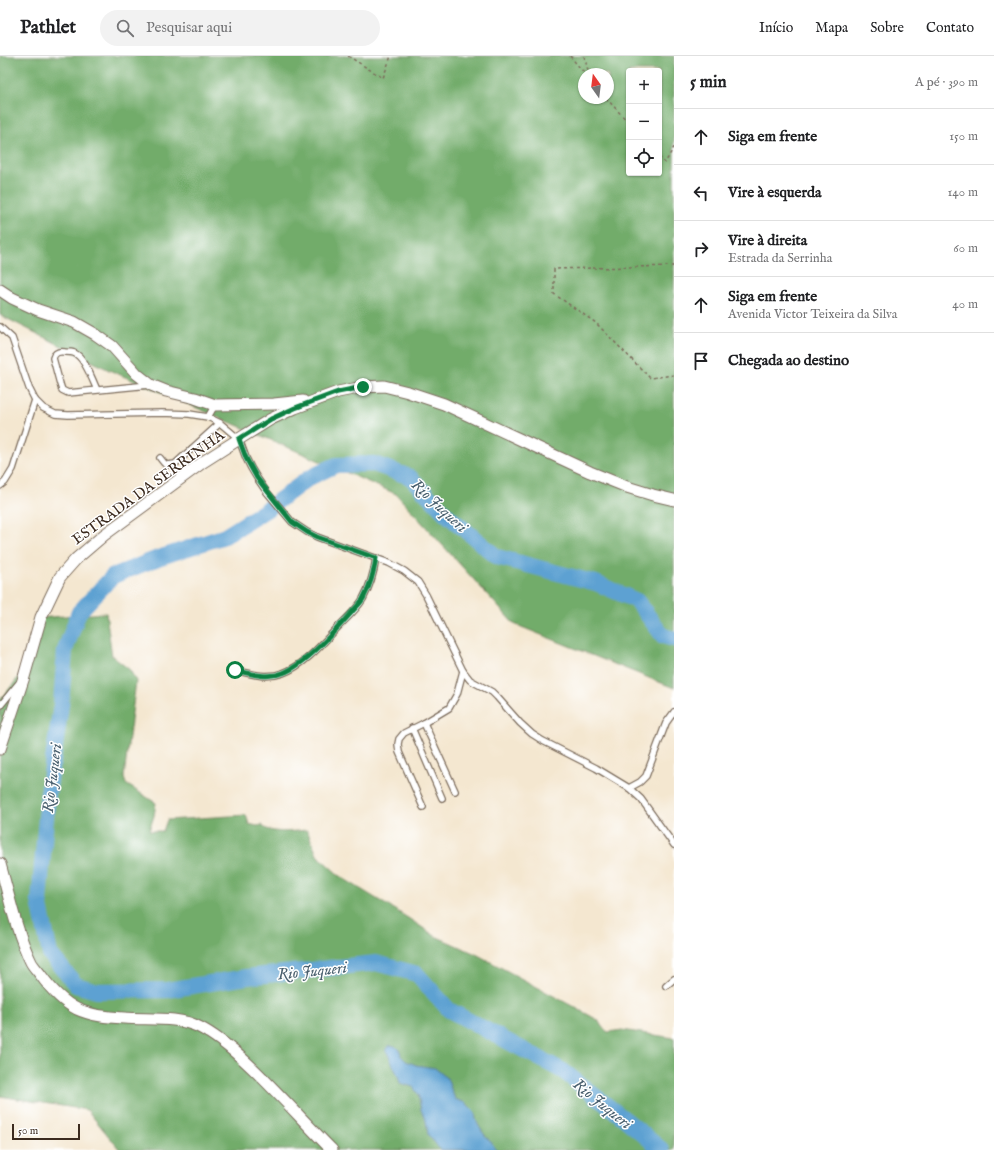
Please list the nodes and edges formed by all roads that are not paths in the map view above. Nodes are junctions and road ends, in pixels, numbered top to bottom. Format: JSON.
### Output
{"nodes":[{"id":1,"x":0,"y":290,"type":"edge"},
{"id":2,"x":0,"y":327,"type":"edge"},
{"id":3,"x":151,"y":385,"type":"junction"},
{"id":4,"x":97,"y":390,"type":"junction"},
{"id":5,"x":35,"y":400,"type":"junction"},
{"id":6,"x":315,"y":400,"type":"junction"},
{"id":7,"x":215,"y":405,"type":"junction"},
{"id":8,"x":208,"y":417,"type":"junction"},
{"id":9,"x":220,"y":423,"type":"junction"},
{"id":10,"x":239,"y":439,"type":"junction"},
{"id":11,"x":160,"y":458,"type":"dead end"},
{"id":12,"x":0,"y":486,"type":"edge"},
{"id":13,"x":674,"y":500,"type":"edge"},
{"id":14,"x":376,"y":558,"type":"junction"},
{"id":15,"x":235,"y":670,"type":"dead end"},
{"id":16,"x":463,"y":671,"type":"junction"},
{"id":17,"x":24,"y":677,"type":"junction"},
{"id":18,"x":0,"y":706,"type":"edge"},
{"id":19,"x":674,"y":712,"type":"edge"},
{"id":20,"x":424,"y":723,"type":"junction"},
{"id":21,"x":412,"y":728,"type":"junction"},
{"id":22,"x":0,"y":749,"type":"edge"},
{"id":23,"x":629,"y":788,"type":"junction"},
{"id":24,"x":455,"y":791,"type":"dead end"},
{"id":25,"x":442,"y":798,"type":"dead end"},
{"id":26,"x":423,"y":808,"type":"dead end"},
{"id":27,"x":674,"y":845,"type":"edge"},
{"id":28,"x":0,"y":864,"type":"edge"},
{"id":29,"x":674,"y":980,"type":"edge"},
{"id":30,"x":666,"y":986,"type":"dead end"},
{"id":31,"x":332,"y":1150,"type":"edge"}],
"edges":[{"from":1,"to":3,"type":"street"},
{"from":2,"to":5,"type":"lane"},
{"from":3,"to":4,"type":"lane"},
{"from":3,"to":7,"type":"street"},
{"from":4,"to":4,"type":"lane"},
{"from":5,"to":8,"type":"lane"},
{"from":5,"to":12,"type":"lane"},
{"from":6,"to":7,"type":"street"},
{"from":6,"to":10,"type":"street","name":"ESTRADA DA SERRINHA"},
{"from":6,"to":13,"type":"street"},
{"from":7,"to":8,"type":"lane"},
{"from":8,"to":9,"type":"lane"},
{"from":9,"to":10,"type":"lane"},
{"from":9,"to":11,"type":"lane"},
{"from":10,"to":14,"type":"lane"},
{"from":10,"to":17,"type":"street","name":"ESTRADA DA SERRINHA"},
{"from":14,"to":15,"type":"lane"},
{"from":14,"to":16,"type":"lane"},
{"from":16,"to":20,"type":"lane"},
{"from":16,"to":23,"type":"lane"},
{"from":17,"to":18,"type":"lane"},
{"from":17,"to":22,"type":"street","name":"ESTRADA DA SERRINHA"},
{"from":19,"to":23,"type":"lane"},
{"from":20,"to":21,"type":"lane"},
{"from":20,"to":24,"type":"lane"},
{"from":21,"to":25,"type":"lane"},
{"from":21,"to":26,"type":"lane"},
{"from":23,"to":27,"type":"lane"},
{"from":28,"to":31,"type":"street"},
{"from":29,"to":30,"type":"lane"}]}
